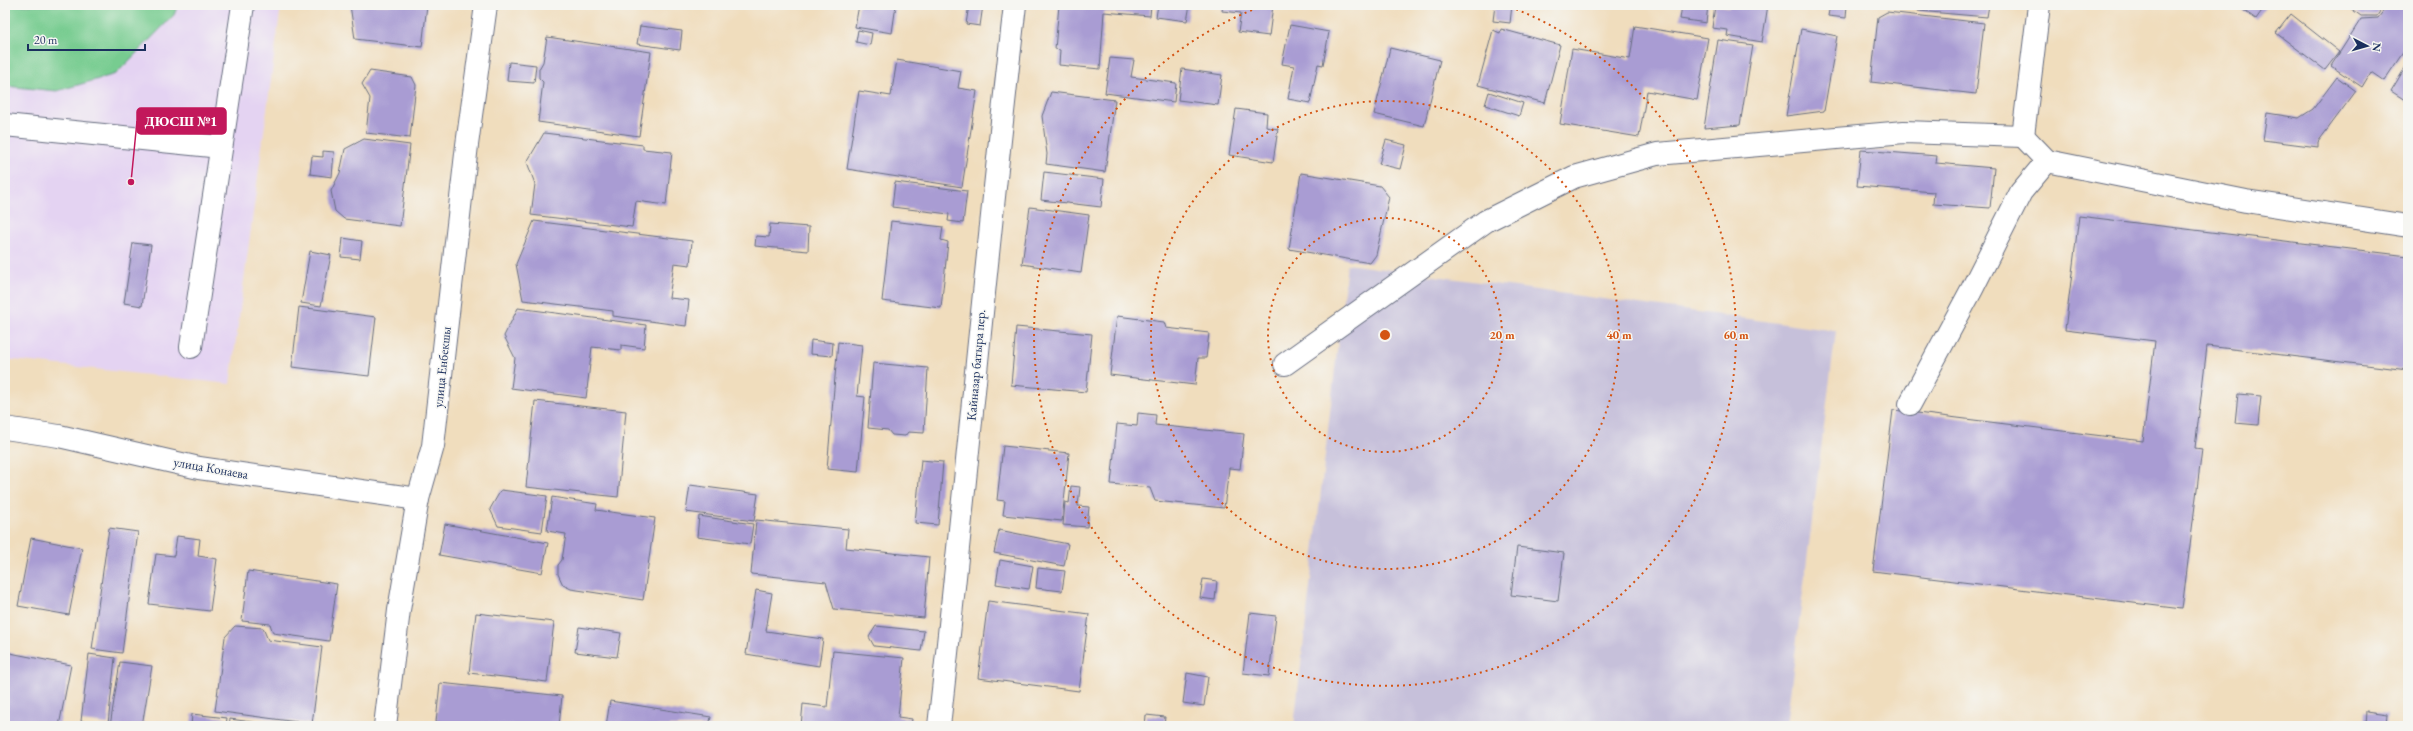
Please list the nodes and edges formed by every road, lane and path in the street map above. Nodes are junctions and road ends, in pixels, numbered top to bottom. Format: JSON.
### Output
{"nodes":[{"id":1,"x":243,"y":5,"type":"edge"},
{"id":2,"x":486,"y":5,"type":"edge"},
{"id":3,"x":1016,"y":5,"type":"edge"},
{"id":4,"x":2039,"y":5,"type":"edge"},
{"id":5,"x":5,"y":125,"type":"edge"},
{"id":6,"x":2023,"y":136,"type":"junction"},
{"id":7,"x":221,"y":147,"type":"junction"},
{"id":8,"x":2047,"y":161,"type":"junction"},
{"id":9,"x":2408,"y":226,"type":"edge"},
{"id":10,"x":191,"y":347,"type":"dead end"},
{"id":11,"x":1285,"y":364,"type":"dead end"},
{"id":12,"x":1910,"y":404,"type":"dead end"},
{"id":13,"x":5,"y":428,"type":"edge"},
{"id":14,"x":418,"y":500,"type":"junction"},
{"id":15,"x":385,"y":726,"type":"edge"},
{"id":16,"x":939,"y":726,"type":"edge"}],
"edges":[{"from":1,"to":7,"type":"street"},
{"from":2,"to":14,"type":"street","name":"улица Енбекшы"},
{"from":3,"to":16,"type":"street","name":"Кайназар батыра пер."},
{"from":4,"to":6,"type":"street"},
{"from":5,"to":7,"type":"street"},
{"from":6,"to":8,"type":"street"},
{"from":6,"to":11,"type":"street"},
{"from":7,"to":10,"type":"street"},
{"from":8,"to":9,"type":"street"},
{"from":8,"to":12,"type":"street"},
{"from":13,"to":14,"type":"street","name":"улица Конаева"},
{"from":14,"to":15,"type":"street","name":"улица Енбекшы"}]}
